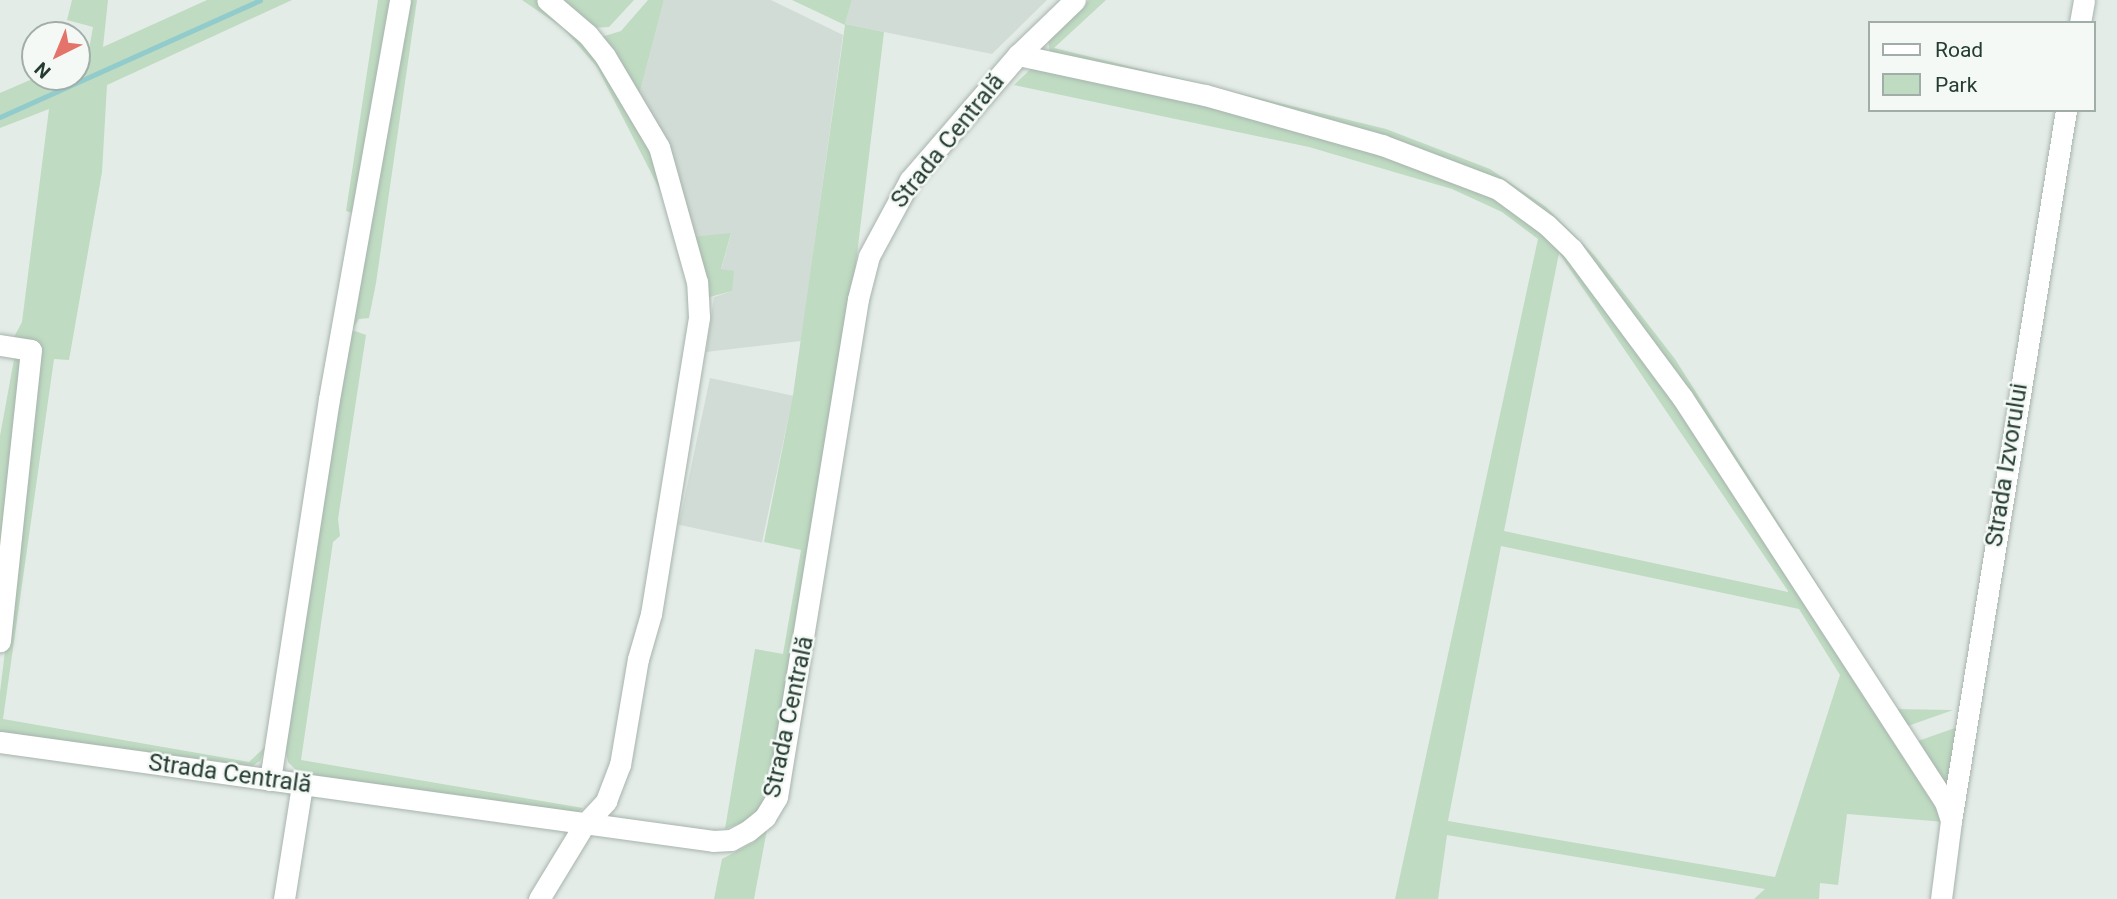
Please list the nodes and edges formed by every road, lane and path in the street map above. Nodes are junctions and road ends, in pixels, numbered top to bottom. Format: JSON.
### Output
{"nodes":[{"id":1,"x":400,"y":0,"type":"edge"},
{"id":2,"x":547,"y":0,"type":"edge"},
{"id":3,"x":1074,"y":0,"type":"edge"},
{"id":4,"x":2084,"y":0,"type":"edge"},
{"id":5,"x":2080,"y":21,"type":"edge"},
{"id":6,"x":1018,"y":55,"type":"junction"},
{"id":7,"x":2066,"y":112,"type":"edge"},
{"id":8,"x":0,"y":345,"type":"edge"},
{"id":9,"x":0,"y":641,"type":"edge"},
{"id":10,"x":0,"y":742,"type":"edge"},
{"id":11,"x":270,"y":780,"type":"junction"},
{"id":12,"x":302,"y":785,"type":"junction"},
{"id":13,"x":1951,"y":821,"type":"junction"},
{"id":14,"x":584,"y":825,"type":"junction"},
{"id":15,"x":284,"y":899,"type":"edge"},
{"id":16,"x":539,"y":899,"type":"edge"},
{"id":17,"x":1941,"y":899,"type":"edge"}],
"edges":[{"from":1,"to":11,"type":"street"},
{"from":2,"to":14,"type":"street"},
{"from":3,"to":6,"type":"street","name":"Strada Centrală"},
{"from":4,"to":5,"type":"street"},
{"from":6,"to":13,"type":"street"},
{"from":6,"to":14,"type":"street","name":"Strada Centrală"},
{"from":7,"to":13,"type":"street","name":"Strada Izvorului"},
{"from":8,"to":9,"type":"street"},
{"from":10,"to":11,"type":"street","name":"Strada Centrală"},
{"from":11,"to":12,"type":"street","name":"Strada Centrală"},
{"from":12,"to":14,"type":"street","name":"Strada Centrală"},
{"from":12,"to":15,"type":"street"},
{"from":13,"to":17,"type":"street","name":"Strada Izvorului"},
{"from":14,"to":16,"type":"street"}]}
